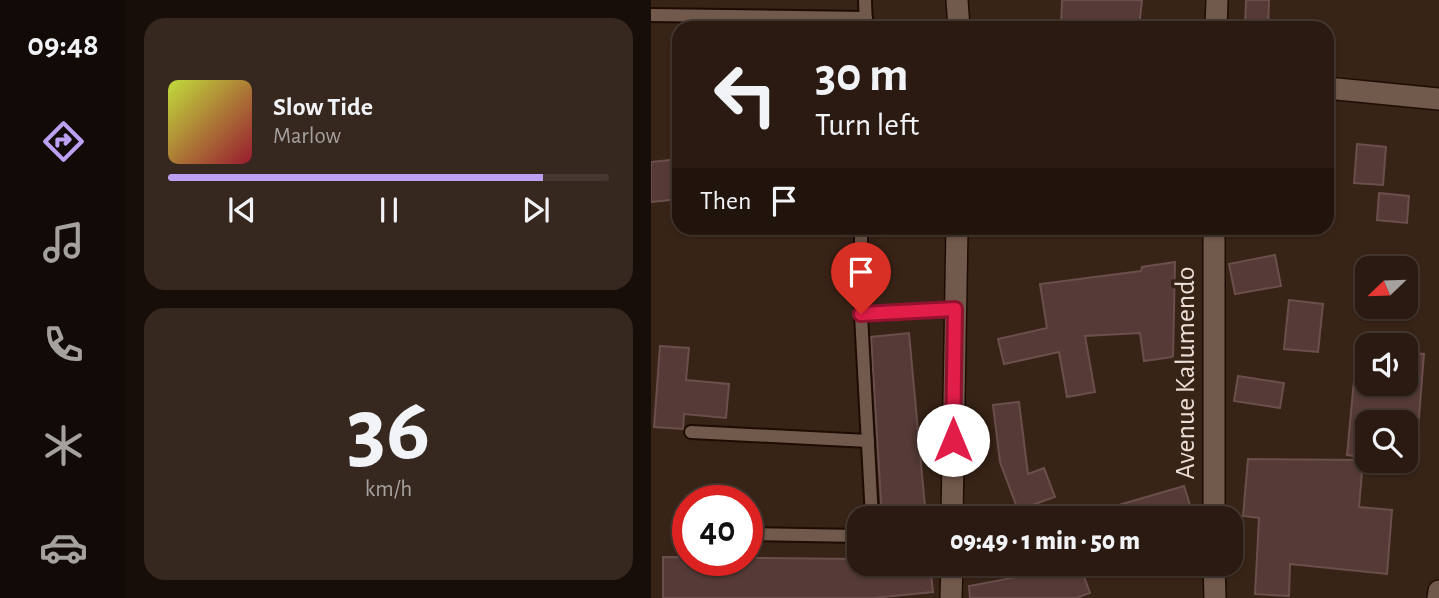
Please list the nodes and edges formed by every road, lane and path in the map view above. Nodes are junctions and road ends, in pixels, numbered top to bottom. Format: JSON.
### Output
{"nodes":[{"id":1,"x":865,"y":0,"type":"edge"},
{"id":2,"x":957,"y":0,"type":"edge"},
{"id":3,"x":1217,"y":0,"type":"edge"},
{"id":4,"x":651,"y":15,"type":"edge"},
{"id":5,"x":812,"y":21,"type":"edge"},
{"id":6,"x":866,"y":21,"type":"edge"},
{"id":7,"x":958,"y":21,"type":"edge"},
{"id":8,"x":1216,"y":21,"type":"edge"},
{"id":9,"x":1334,"y":89,"type":"edge"},
{"id":10,"x":1439,"y":99,"type":"edge"},
{"id":11,"x":861,"y":235,"type":"edge"},
{"id":12,"x":957,"y":235,"type":"edge"},
{"id":13,"x":1214,"y":235,"type":"edge"},
{"id":14,"x":955,"y":309,"type":"junction"},
{"id":15,"x":861,"y":314,"type":"junction"},
{"id":16,"x":691,"y":432,"type":"dead end"},
{"id":17,"x":868,"y":441,"type":"junction"},
{"id":18,"x":871,"y":506,"type":"edge"},
{"id":19,"x":952,"y":506,"type":"edge"},
{"id":20,"x":1214,"y":506,"type":"edge"},
{"id":21,"x":763,"y":534,"type":"edge"},
{"id":22,"x":847,"y":536,"type":"edge"},
{"id":23,"x":952,"y":576,"type":"edge"},
{"id":24,"x":1214,"y":576,"type":"edge"},
{"id":25,"x":1439,"y":591,"type":"edge"},
{"id":26,"x":1214,"y":595,"type":"edge"},
{"id":27,"x":951,"y":598,"type":"edge"},
{"id":28,"x":1235,"y":598,"type":"edge"},
{"id":29,"x":1438,"y":598,"type":"edge"}],
"edges":[{"from":1,"to":6,"type":"lane"},
{"from":2,"to":7,"type":"street"},
{"from":3,"to":8,"type":"street"},
{"from":4,"to":5,"type":"lane"},
{"from":9,"to":10,"type":"street"},
{"from":11,"to":15,"type":"lane"},
{"from":12,"to":14,"type":"street"},
{"from":13,"to":20,"type":"street","name":"Avenue Kalumendo"},
{"from":14,"to":15,"type":"lane"},
{"from":14,"to":19,"type":"street"},
{"from":15,"to":17,"type":"lane"},
{"from":16,"to":17,"type":"lane"},
{"from":17,"to":18,"type":"lane"},
{"from":21,"to":22,"type":"lane"},
{"from":23,"to":27,"type":"street"},
{"from":24,"to":26,"type":"street"},
{"from":25,"to":29,"type":"street"},
{"from":26,"to":28,"type":"street"}]}
